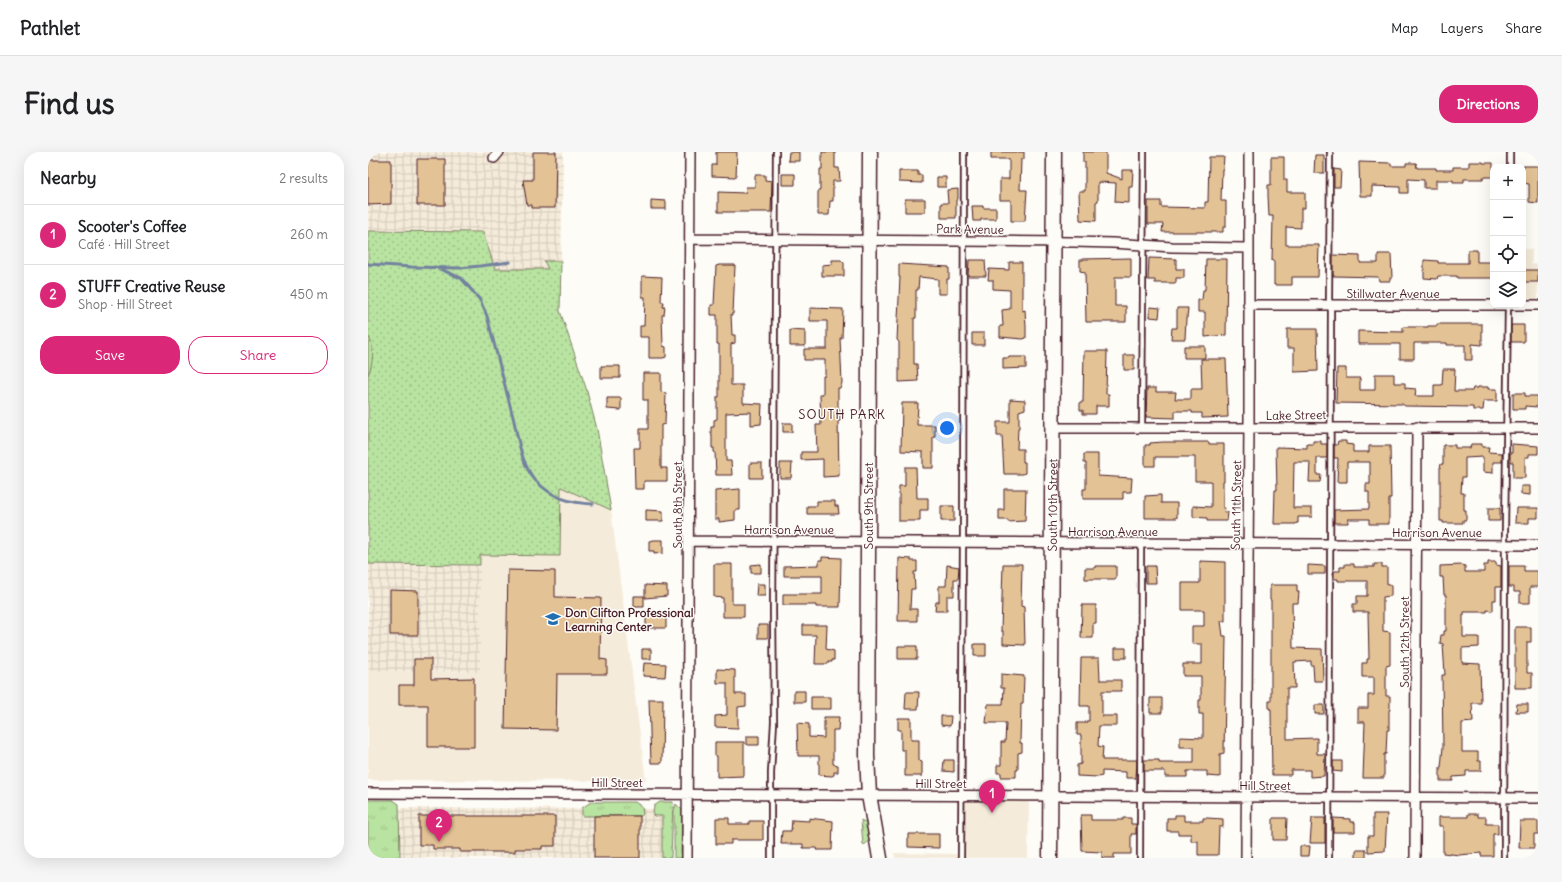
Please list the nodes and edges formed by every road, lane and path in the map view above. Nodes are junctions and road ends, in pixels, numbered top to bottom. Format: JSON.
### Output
{"nodes":[{"id":1,"x":690,"y":152,"type":"edge"},
{"id":2,"x":776,"y":152,"type":"edge"},
{"id":3,"x":870,"y":152,"type":"edge"},
{"id":4,"x":964,"y":152,"type":"edge"},
{"id":5,"x":1054,"y":152,"type":"edge"},
{"id":6,"x":1144,"y":152,"type":"edge"},
{"id":7,"x":1249,"y":152,"type":"edge"},
{"id":8,"x":1330,"y":152,"type":"edge"},
{"id":9,"x":1510,"y":152,"type":"edge"},
{"id":10,"x":1510,"y":164,"type":"edge"},
{"id":11,"x":690,"y":239,"type":"junction"},
{"id":12,"x":775,"y":240,"type":"junction"},
{"id":13,"x":869,"y":240,"type":"junction"},
{"id":14,"x":964,"y":241,"type":"junction"},
{"id":15,"x":1054,"y":243,"type":"junction"},
{"id":16,"x":1142,"y":245,"type":"junction"},
{"id":17,"x":1248,"y":248,"type":"junction"},
{"id":18,"x":1248,"y":305,"type":"junction"},
{"id":19,"x":1330,"y":305,"type":"junction"},
{"id":20,"x":1490,"y":305,"type":"edge"},
{"id":21,"x":1526,"y":305,"type":"edge"},
{"id":22,"x":1538,"y":305,"type":"edge"},
{"id":23,"x":1508,"y":308,"type":"edge"},
{"id":24,"x":1331,"y":427,"type":"junction"},
{"id":25,"x":1417,"y":427,"type":"junction"},
{"id":26,"x":1053,"y":428,"type":"junction"},
{"id":27,"x":1249,"y":428,"type":"junction"},
{"id":28,"x":1507,"y":428,"type":"junction"},
{"id":29,"x":1538,"y":428,"type":"edge"},
{"id":30,"x":1142,"y":429,"type":"junction"},
{"id":31,"x":688,"y":541,"type":"junction"},
{"id":32,"x":774,"y":541,"type":"junction"},
{"id":33,"x":868,"y":542,"type":"junction"},
{"id":34,"x":963,"y":542,"type":"junction"},
{"id":35,"x":1053,"y":542,"type":"junction"},
{"id":36,"x":1141,"y":543,"type":"junction"},
{"id":37,"x":1247,"y":543,"type":"junction"},
{"id":38,"x":1330,"y":544,"type":"junction"},
{"id":39,"x":1416,"y":544,"type":"junction"},
{"id":40,"x":1505,"y":545,"type":"junction"},
{"id":41,"x":1538,"y":545,"type":"edge"},
{"id":42,"x":368,"y":794,"type":"edge"},
{"id":43,"x":687,"y":794,"type":"junction"},
{"id":44,"x":771,"y":795,"type":"junction"},
{"id":45,"x":869,"y":795,"type":"junction"},
{"id":46,"x":960,"y":795,"type":"junction"},
{"id":47,"x":1051,"y":796,"type":"junction"},
{"id":48,"x":1141,"y":796,"type":"junction"},
{"id":49,"x":1246,"y":797,"type":"junction"},
{"id":50,"x":1330,"y":797,"type":"junction"},
{"id":51,"x":1416,"y":797,"type":"junction"},
{"id":52,"x":1504,"y":798,"type":"junction"},
{"id":53,"x":1538,"y":798,"type":"edge"},
{"id":54,"x":687,"y":858,"type":"edge"},
{"id":55,"x":771,"y":858,"type":"edge"},
{"id":56,"x":880,"y":858,"type":"edge"},
{"id":57,"x":961,"y":858,"type":"edge"},
{"id":58,"x":1050,"y":858,"type":"edge"},
{"id":59,"x":1140,"y":858,"type":"edge"},
{"id":60,"x":1246,"y":858,"type":"edge"},
{"id":61,"x":1329,"y":858,"type":"edge"},
{"id":62,"x":1415,"y":858,"type":"edge"},
{"id":63,"x":1504,"y":858,"type":"edge"}],
"edges":[{"from":1,"to":11,"type":"street","name":"South 8th Street"},
{"from":2,"to":12,"type":"lane"},
{"from":3,"to":13,"type":"main road","name":"South 9th Street"},
{"from":4,"to":14,"type":"lane"},
{"from":5,"to":15,"type":"main road","name":"South 10th Street"},
{"from":6,"to":16,"type":"lane"},
{"from":7,"to":17,"type":"street","name":"South 11th Street"},
{"from":8,"to":19,"type":"lane"},
{"from":9,"to":10,"type":"lane"},
{"from":11,"to":12,"type":"street","name":"Park Avenue"},
{"from":11,"to":31,"type":"street","name":"South 8th Street"},
{"from":12,"to":13,"type":"street","name":"Park Avenue"},
{"from":12,"to":32,"type":"lane"},
{"from":13,"to":14,"type":"street","name":"Park Avenue"},
{"from":13,"to":33,"type":"main road","name":"South 9th Street"},
{"from":14,"to":15,"type":"street","name":"Park Avenue"},
{"from":14,"to":34,"type":"lane"},
{"from":15,"to":16,"type":"street","name":"Park Avenue"},
{"from":15,"to":26,"type":"main road","name":"South 10th Street"},
{"from":16,"to":17,"type":"street","name":"Park Avenue"},
{"from":16,"to":30,"type":"lane"},
{"from":17,"to":18,"type":"street","name":"South 11th Street"},
{"from":18,"to":19,"type":"street","name":"Stillwater Avenue"},
{"from":18,"to":27,"type":"street","name":"South 11th Street"},
{"from":19,"to":20,"type":"street","name":"Stillwater Avenue"},
{"from":19,"to":24,"type":"lane"},
{"from":21,"to":22,"type":"street","name":"Stillwater Avenue"},
{"from":23,"to":28,"type":"lane"},
{"from":24,"to":25,"type":"street","name":"Lake Street"},
{"from":24,"to":27,"type":"street","name":"Lake Street"},
{"from":24,"to":38,"type":"lane"},
{"from":25,"to":28,"type":"street","name":"Lake Street"},
{"from":25,"to":39,"type":"street","name":"South 12th Street"},
{"from":26,"to":30,"type":"street","name":"Lake Street"},
{"from":26,"to":35,"type":"main road","name":"South 10th Street"},
{"from":27,"to":30,"type":"street","name":"Lake Street"},
{"from":27,"to":37,"type":"street","name":"South 11th Street"},
{"from":28,"to":29,"type":"street","name":"Lake Street"},
{"from":28,"to":40,"type":"lane"},
{"from":31,"to":32,"type":"street","name":"Harrison Avenue"},
{"from":31,"to":43,"type":"street","name":"South 8th Street"},
{"from":32,"to":33,"type":"street","name":"Harrison Avenue"},
{"from":32,"to":44,"type":"lane"},
{"from":33,"to":34,"type":"street","name":"Harrison Avenue"},
{"from":33,"to":45,"type":"main road","name":"South 9th Street"},
{"from":34,"to":35,"type":"street","name":"Harrison Avenue"},
{"from":34,"to":46,"type":"lane"},
{"from":35,"to":36,"type":"street","name":"Harrison Avenue"},
{"from":35,"to":47,"type":"main road","name":"South 10th Street"},
{"from":36,"to":37,"type":"street","name":"Harrison Avenue"},
{"from":36,"to":48,"type":"lane"},
{"from":37,"to":38,"type":"street","name":"Harrison Avenue"},
{"from":37,"to":49,"type":"street","name":"South 11th Street"},
{"from":38,"to":39,"type":"street","name":"Harrison Avenue"},
{"from":38,"to":50,"type":"lane"},
{"from":39,"to":40,"type":"street","name":"Harrison Avenue"},
{"from":39,"to":51,"type":"street","name":"South 12th Street"},
{"from":40,"to":41,"type":"street","name":"Harrison Avenue"},
{"from":40,"to":52,"type":"lane"},
{"from":42,"to":43,"type":"street","name":"Hill Street"},
{"from":43,"to":44,"type":"street","name":"Hill Street"},
{"from":43,"to":54,"type":"street","name":"South 8th Street"},
{"from":44,"to":45,"type":"street","name":"Hill Street"},
{"from":44,"to":55,"type":"lane"},
{"from":45,"to":46,"type":"street","name":"Hill Street"},
{"from":45,"to":56,"type":"main road","name":"South 9th Street"},
{"from":46,"to":47,"type":"street","name":"Hill Street"},
{"from":46,"to":57,"type":"lane"},
{"from":47,"to":48,"type":"street","name":"Hill Street"},
{"from":47,"to":58,"type":"main road","name":"South 10th Street"},
{"from":48,"to":49,"type":"street","name":"Hill Street"},
{"from":48,"to":59,"type":"lane"},
{"from":49,"to":50,"type":"street","name":"Hill Street"},
{"from":49,"to":60,"type":"street","name":"South 11th Street"},
{"from":50,"to":51,"type":"street","name":"Hill Street"},
{"from":50,"to":61,"type":"lane"},
{"from":51,"to":52,"type":"street","name":"Hill Street"},
{"from":51,"to":62,"type":"street","name":"South 12th Street"},
{"from":52,"to":53,"type":"street","name":"Hill Street"},
{"from":52,"to":63,"type":"lane"}]}
